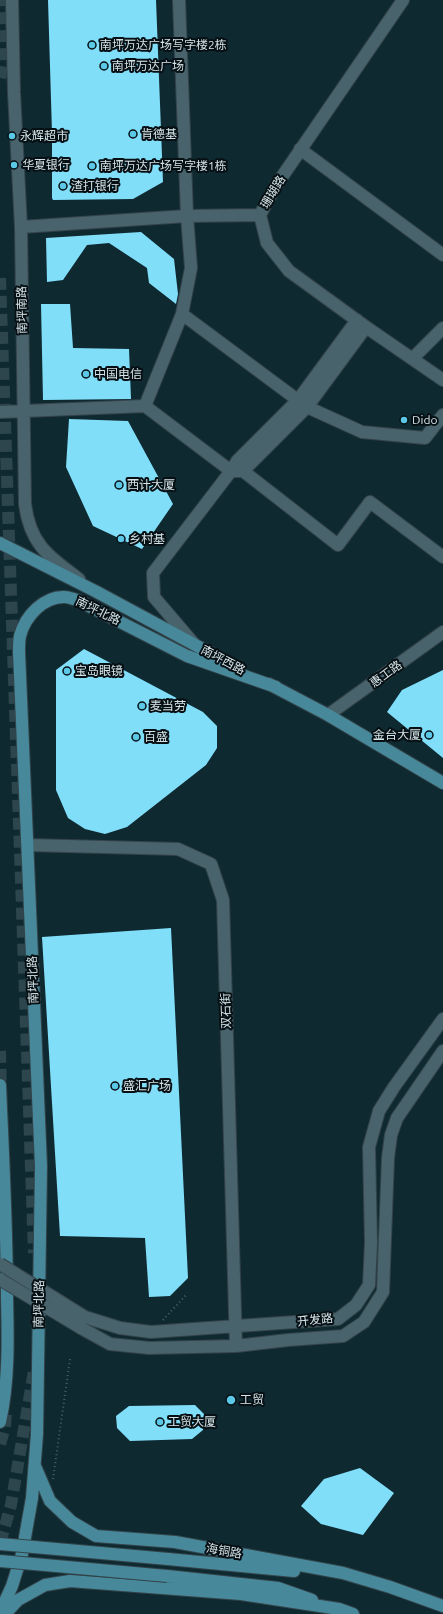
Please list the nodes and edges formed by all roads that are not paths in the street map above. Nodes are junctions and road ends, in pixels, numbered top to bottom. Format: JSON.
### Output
{"nodes":[{"id":1,"x":12,"y":0,"type":"edge"},
{"id":2,"x":179,"y":0,"type":"edge"},
{"id":3,"x":403,"y":0,"type":"edge"},
{"id":4,"x":300,"y":150,"type":"junction"},
{"id":5,"x":260,"y":215,"type":"junction"},
{"id":6,"x":187,"y":216,"type":"junction"},
{"id":7,"x":20,"y":227,"type":"junction"},
{"id":8,"x":443,"y":255,"type":"edge"},
{"id":9,"x":182,"y":314,"type":"junction"},
{"id":10,"x":362,"y":324,"type":"junction"},
{"id":11,"x":443,"y":328,"type":"edge"},
{"id":12,"x":413,"y":358,"type":"junction"},
{"id":13,"x":443,"y":380,"type":"edge"},
{"id":14,"x":303,"y":403,"type":"junction"},
{"id":15,"x":145,"y":406,"type":"junction"},
{"id":16,"x":0,"y":412,"type":"edge"},
{"id":17,"x":23,"y":412,"type":"junction"},
{"id":18,"x":443,"y":415,"type":"edge"},
{"id":19,"x":237,"y":468,"type":"junction"},
{"id":20,"x":0,"y":543,"type":"edge"},
{"id":21,"x":443,"y":557,"type":"edge"},
{"id":22,"x":95,"y":591,"type":"junction"},
{"id":23,"x":443,"y":632,"type":"edge"},
{"id":24,"x":194,"y":644,"type":"junction"},
{"id":25,"x":276,"y":687,"type":"junction"},
{"id":26,"x":328,"y":715,"type":"junction"},
{"id":27,"x":443,"y":783,"type":"edge"},
{"id":28,"x":28,"y":845,"type":"junction"},
{"id":29,"x":443,"y":1019,"type":"edge"},
{"id":30,"x":443,"y":1051,"type":"edge"},
{"id":31,"x":0,"y":1085,"type":"edge"},
{"id":32,"x":4,"y":1261,"type":"edge"},
{"id":33,"x":0,"y":1283,"type":"edge"},
{"id":34,"x":83,"y":1323,"type":"junction"},
{"id":35,"x":236,"y":1327,"type":"junction"},
{"id":36,"x":236,"y":1346,"type":"junction"},
{"id":37,"x":0,"y":1422,"type":"tunnel mouth"},
{"id":38,"x":34,"y":1464,"type":"junction"},
{"id":39,"x":0,"y":1544,"type":"edge"},
{"id":40,"x":0,"y":1561,"type":"edge"},
{"id":41,"x":343,"y":1574,"type":"junction"},
{"id":42,"x":443,"y":1606,"type":"edge"},
{"id":43,"x":0,"y":1612,"type":"edge"},
{"id":44,"x":343,"y":1612,"type":"edge"},
{"id":45,"x":5,"y":1614,"type":"edge"},
{"id":46,"x":353,"y":1614,"type":"edge"}],
"edges":[{"from":1,"to":7,"type":"street","name":"南坪南路"},
{"from":2,"to":6,"type":"street"},
{"from":3,"to":4,"type":"street","name":"珊瑚路"},
{"from":4,"to":5,"type":"street","name":"珊瑚路"},
{"from":4,"to":8,"type":"street"},
{"from":5,"to":6,"type":"street"},
{"from":5,"to":10,"type":"street","name":"珊瑚路"},
{"from":6,"to":7,"type":"street"},
{"from":6,"to":9,"type":"street"},
{"from":7,"to":17,"type":"street","name":"南坪南路"},
{"from":9,"to":14,"type":"street"},
{"from":9,"to":15,"type":"street"},
{"from":10,"to":12,"type":"street","name":"珊瑚路"},
{"from":10,"to":14,"type":"street"},
{"from":11,"to":12,"type":"street"},
{"from":12,"to":13,"type":"street","name":"珊瑚路"},
{"from":14,"to":18,"type":"street"},
{"from":14,"to":19,"type":"street"},
{"from":15,"to":17,"type":"street"},
{"from":15,"to":19,"type":"street"},
{"from":16,"to":17,"type":"street"},
{"from":17,"to":22,"type":"street","name":"南坪南路"},
{"from":19,"to":21,"type":"street"},
{"from":19,"to":24,"type":"street"},
{"from":20,"to":22,"type":"main road","name":"南坪西路"},
{"from":22,"to":24,"type":"main road","name":"南坪西路"},
{"from":23,"to":26,"type":"street","name":"惠工路"},
{"from":24,"to":25,"type":"main road","name":"南坪西路"},
{"from":25,"to":26,"type":"main road","name":"南坪西路"},
{"from":25,"to":28,"type":"main road","name":"南坪北路"},
{"from":26,"to":27,"type":"main road","name":"南坪西路"},
{"from":28,"to":35,"type":"street","name":"双石街"},
{"from":28,"to":38,"type":"main road","name":"南坪北路"},
{"from":29,"to":35,"type":"street","name":"开发路"},
{"from":30,"to":36,"type":"street","name":"开发路"},
{"from":31,"to":32,"type":"main road"},
{"from":32,"to":33,"type":"main road"},
{"from":32,"to":34,"type":"street","name":"开发路","bridge":true},
{"from":32,"to":37,"type":"main road"},
{"from":33,"to":34,"type":"street","name":"开发路","bridge":true},
{"from":34,"to":35,"type":"street","name":"开发路"},
{"from":34,"to":36,"type":"street","name":"开发路"},
{"from":35,"to":36,"type":"street","name":"双石街"},
{"from":38,"to":41,"type":"main road","name":"海铜路"},
{"from":38,"to":43,"type":"main road","name":"南坪北路"},
{"from":39,"to":41,"type":"main road","bridge":true},
{"from":40,"to":44,"type":"main road","bridge":true},
{"from":41,"to":42,"type":"main road","name":"海铜路"},
{"from":44,"to":45,"type":"main road"},
{"from":44,"to":46,"type":"main road"}]}
